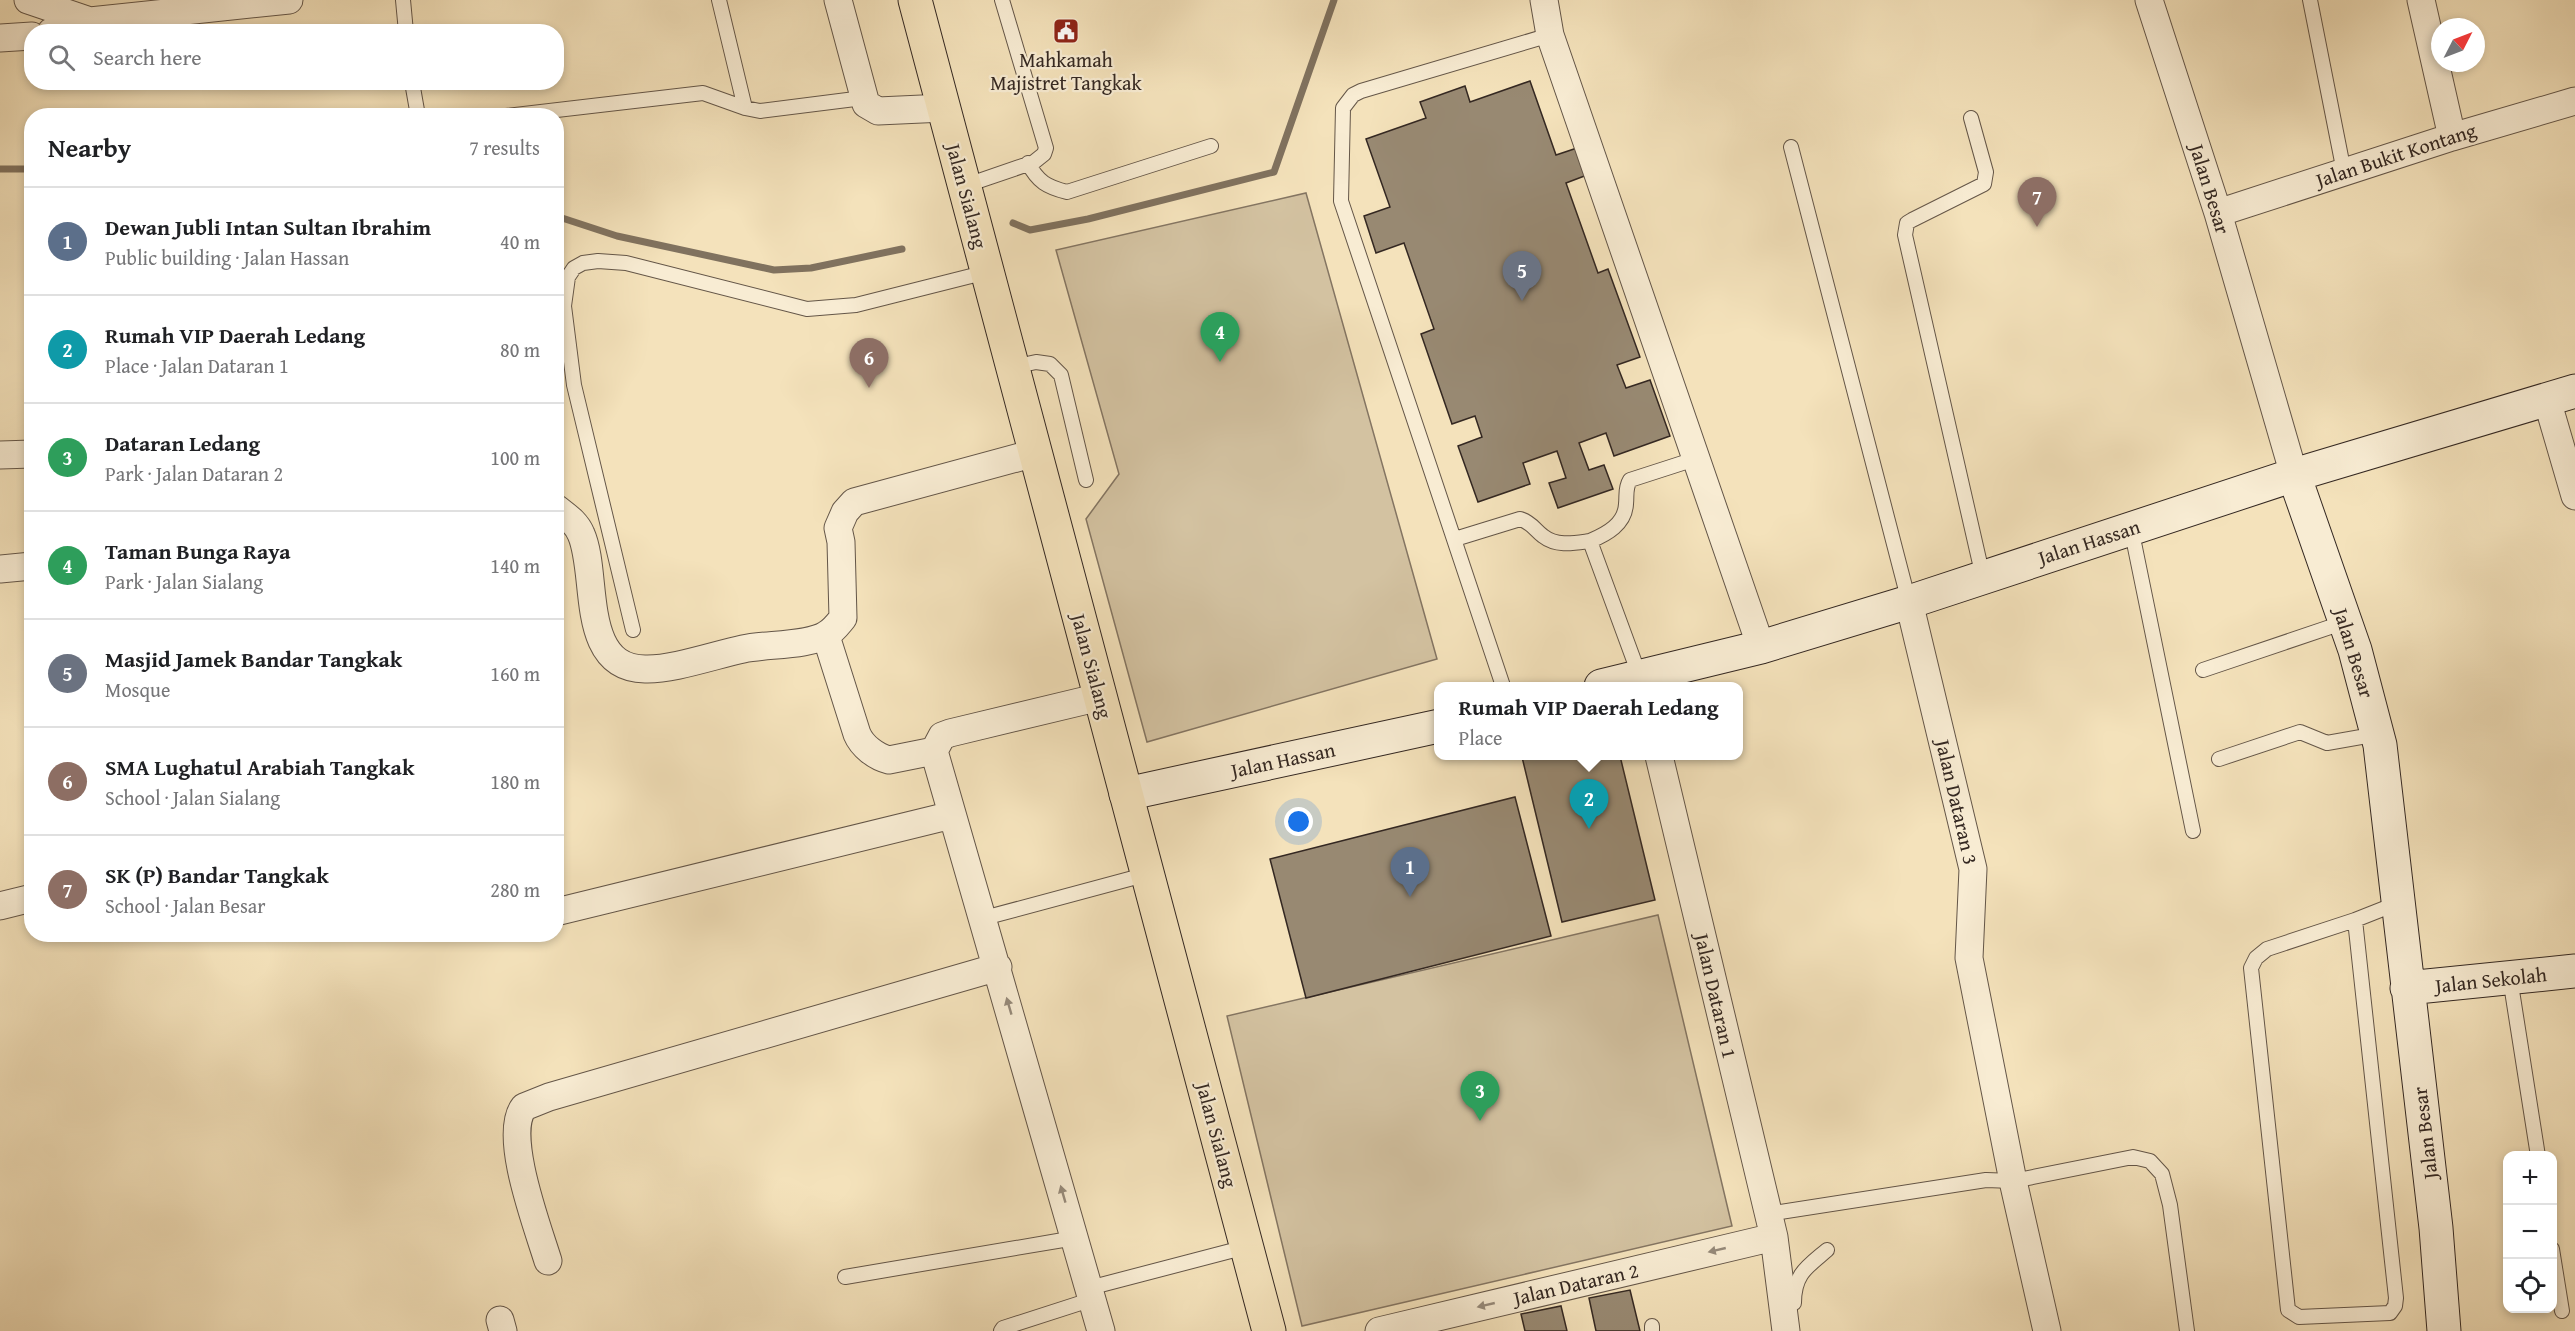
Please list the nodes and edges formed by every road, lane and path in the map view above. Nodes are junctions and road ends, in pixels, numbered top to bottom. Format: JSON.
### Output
{"nodes":[{"id":1,"x":28,"y":0,"type":"edge"},
{"id":2,"x":289,"y":0,"type":"edge"},
{"id":3,"x":402,"y":0,"type":"edge"},
{"id":4,"x":718,"y":0,"type":"edge"},
{"id":5,"x":838,"y":0,"type":"edge"},
{"id":6,"x":915,"y":0,"type":"edge"},
{"id":7,"x":1002,"y":0,"type":"edge"},
{"id":8,"x":1544,"y":0,"type":"edge"},
{"id":9,"x":2149,"y":0,"type":"edge"},
{"id":10,"x":2310,"y":0,"type":"edge"},
{"id":11,"x":2421,"y":0,"type":"edge"},
{"id":12,"x":90,"y":21,"type":"junction"},
{"id":13,"x":79,"y":24,"type":"edge"},
{"id":14,"x":405,"y":24,"type":"edge"},
{"id":15,"x":1550,"y":35,"type":"junction"},
{"id":16,"x":24,"y":36,"type":"edge"},
{"id":17,"x":0,"y":38,"type":"edge"},
{"id":18,"x":413,"y":90,"type":"edge"},
{"id":19,"x":863,"y":98,"type":"junction"},
{"id":20,"x":2575,"y":100,"type":"edge"},
{"id":21,"x":417,"y":108,"type":"edge"},
{"id":22,"x":745,"y":108,"type":"junction"},
{"id":23,"x":944,"y":108,"type":"junction"},
{"id":24,"x":564,"y":109,"type":"edge"},
{"id":25,"x":1971,"y":118,"type":"dead end"},
{"id":26,"x":2452,"y":137,"type":"junction"},
{"id":27,"x":1211,"y":146,"type":"dead end"},
{"id":28,"x":1791,"y":147,"type":"dead end"},
{"id":29,"x":1028,"y":163,"type":"junction"},
{"id":30,"x":2344,"y":172,"type":"junction"},
{"id":31,"x":964,"y":186,"type":"junction"},
{"id":32,"x":2218,"y":213,"type":"junction"},
{"id":33,"x":987,"y":272,"type":"junction"},
{"id":34,"x":1013,"y":367,"type":"junction"},
{"id":35,"x":2561,"y":396,"type":"edge"},
{"id":36,"x":1035,"y":453,"type":"junction"},
{"id":37,"x":24,"y":454,"type":"edge"},
{"id":38,"x":0,"y":455,"type":"edge"},
{"id":39,"x":1695,"y":459,"type":"junction"},
{"id":40,"x":2294,"y":475,"type":"junction"},
{"id":41,"x":1086,"y":480,"type":"dead end"},
{"id":42,"x":2575,"y":496,"type":"edge"},
{"id":43,"x":564,"y":514,"type":"edge"},
{"id":44,"x":2131,"y":528,"type":"junction"},
{"id":45,"x":1455,"y":539,"type":"junction"},
{"id":46,"x":1590,"y":541,"type":"junction"},
{"id":47,"x":24,"y":567,"type":"edge"},
{"id":48,"x":0,"y":569,"type":"edge"},
{"id":49,"x":1983,"y":577,"type":"junction"},
{"id":50,"x":1909,"y":602,"type":"junction"},
{"id":51,"x":2345,"y":622,"type":"junction"},
{"id":52,"x":633,"y":630,"type":"dead end"},
{"id":53,"x":826,"y":636,"type":"junction"},
{"id":54,"x":1761,"y":647,"type":"junction"},
{"id":55,"x":2203,"y":670,"type":"dead end"},
{"id":56,"x":1501,"y":682,"type":"edge"},
{"id":57,"x":1641,"y":682,"type":"edge"},
{"id":58,"x":1100,"y":697,"type":"junction"},
{"id":59,"x":1434,"y":727,"type":"edge"},
{"id":60,"x":2378,"y":734,"type":"junction"},
{"id":61,"x":934,"y":751,"type":"junction"},
{"id":62,"x":2219,"y":759,"type":"dead end"},
{"id":63,"x":1660,"y":760,"type":"edge"},
{"id":64,"x":1126,"y":794,"type":"junction"},
{"id":65,"x":952,"y":815,"type":"junction"},
{"id":66,"x":2193,"y":831,"type":"dead end"},
{"id":67,"x":1148,"y":874,"type":"junction"},
{"id":68,"x":24,"y":900,"type":"edge"},
{"id":69,"x":2399,"y":903,"type":"junction"},
{"id":70,"x":0,"y":906,"type":"edge"},
{"id":71,"x":564,"y":910,"type":"edge"},
{"id":72,"x":984,"y":918,"type":"junction"},
{"id":73,"x":2355,"y":921,"type":"junction"},
{"id":74,"x":998,"y":967,"type":"junction"},
{"id":75,"x":2575,"y":971,"type":"edge"},
{"id":76,"x":2510,"y":978,"type":"junction"},
{"id":77,"x":2408,"y":988,"type":"junction"},
{"id":78,"x":2537,"y":1151,"type":"edge"},
{"id":79,"x":2013,"y":1181,"type":"junction"},
{"id":80,"x":1771,"y":1225,"type":"junction"},
{"id":81,"x":1075,"y":1238,"type":"junction"},
{"id":82,"x":1246,"y":1246,"type":"junction"},
{"id":83,"x":1827,"y":1250,"type":"dead end"},
{"id":84,"x":2554,"y":1259,"type":"edge"},
{"id":85,"x":548,"y":1261,"type":"dead end"},
{"id":86,"x":845,"y":1277,"type":"dead end"},
{"id":87,"x":1091,"y":1293,"type":"junction"},
{"id":88,"x":2562,"y":1311,"type":"dead end"},
{"id":89,"x":1000,"y":1331,"type":"edge"},
{"id":90,"x":1101,"y":1331,"type":"edge"},
{"id":91,"x":1269,"y":1331,"type":"edge"},
{"id":92,"x":1379,"y":1331,"type":"edge"},
{"id":93,"x":1786,"y":1331,"type":"edge"},
{"id":94,"x":1799,"y":1331,"type":"edge"},
{"id":95,"x":2047,"y":1331,"type":"edge"},
{"id":96,"x":2187,"y":1331,"type":"edge"},
{"id":97,"x":2444,"y":1331,"type":"edge"}],
"edges":[{"from":1,"to":12,"type":"street"},
{"from":2,"to":12,"type":"street"},
{"from":3,"to":14,"type":"lane"},
{"from":4,"to":22,"type":"lane"},
{"from":5,"to":19,"type":"street"},
{"from":6,"to":23,"type":"main road","name":"Jalan Sialang"},
{"from":7,"to":29,"type":"lane"},
{"from":8,"to":15,"type":"street"},
{"from":9,"to":32,"type":"street","name":"Jalan Besar"},
{"from":10,"to":30,"type":"lane"},
{"from":11,"to":26,"type":"street"},
{"from":12,"to":13,"type":"street"},
{"from":15,"to":39,"type":"street"},
{"from":15,"to":45,"type":"lane"},
{"from":16,"to":17,"type":"street"},
{"from":18,"to":21,"type":"lane"},
{"from":19,"to":22,"type":"lane"},
{"from":19,"to":23,"type":"street"},
{"from":20,"to":26,"type":"street","name":"Jalan Bukit Kontang"},
{"from":22,"to":24,"type":"lane"},
{"from":23,"to":31,"type":"main road","name":"Jalan Sialang"},
{"from":25,"to":49,"type":"lane"},
{"from":26,"to":30,"type":"street","name":"Jalan Bukit Kontang"},
{"from":27,"to":29,"type":"lane"},
{"from":28,"to":50,"type":"lane"},
{"from":29,"to":31,"type":"lane"},
{"from":30,"to":32,"type":"street","name":"Jalan Bukit Kontang"},
{"from":31,"to":33,"type":"main road","name":"Jalan Sialang"},
{"from":32,"to":40,"type":"street","name":"Jalan Besar"},
{"from":33,"to":34,"type":"main road","name":"Jalan Sialang"},
{"from":33,"to":52,"type":"lane"},
{"from":34,"to":36,"type":"main road","name":"Jalan Sialang"},
{"from":34,"to":41,"type":"lane"},
{"from":35,"to":40,"type":"street","name":"Jalan Hassan"},
{"from":35,"to":42,"type":"street"},
{"from":36,"to":53,"type":"street"},
{"from":36,"to":58,"type":"main road","name":"Jalan Sialang"},
{"from":37,"to":38,"type":"street"},
{"from":39,"to":46,"type":"lane"},
{"from":39,"to":54,"type":"street"},
{"from":40,"to":44,"type":"street","name":"Jalan Hassan"},
{"from":40,"to":51,"type":"street","name":"Jalan Besar"},
{"from":43,"to":53,"type":"street"},
{"from":44,"to":49,"type":"street","name":"Jalan Hassan"},
{"from":44,"to":66,"type":"lane"},
{"from":45,"to":46,"type":"lane"},
{"from":45,"to":56,"type":"lane"},
{"from":46,"to":57,"type":"lane"},
{"from":47,"to":48,"type":"street"},
{"from":49,"to":50,"type":"street","name":"Jalan Hassan"},
{"from":50,"to":54,"type":"street","name":"Jalan Hassan"},
{"from":50,"to":79,"type":"street","name":"Jalan Dataran 3"},
{"from":51,"to":55,"type":"lane"},
{"from":51,"to":60,"type":"street","name":"Jalan Besar"},
{"from":53,"to":61,"type":"street"},
{"from":54,"to":57,"type":"street","name":"Jalan Hassan"},
{"from":58,"to":61,"type":"street"},
{"from":58,"to":64,"type":"main road","name":"Jalan Sialang"},
{"from":59,"to":64,"type":"street","name":"Jalan Hassan"},
{"from":60,"to":62,"type":"lane"},
{"from":60,"to":69,"type":"street","name":"Jalan Besar"},
{"from":61,"to":65,"type":"street"},
{"from":63,"to":80,"type":"street","name":"Jalan Dataran 1"},
{"from":64,"to":67,"type":"main road","name":"Jalan Sialang"},
{"from":65,"to":71,"type":"street"},
{"from":65,"to":72,"type":"street"},
{"from":67,"to":72,"type":"lane"},
{"from":67,"to":82,"type":"main road","name":"Jalan Sialang"},
{"from":68,"to":70,"type":"street"},
{"from":69,"to":73,"type":"lane"},
{"from":69,"to":77,"type":"street","name":"Jalan Besar"},
{"from":72,"to":74,"type":"street"},
{"from":73,"to":73,"type":"lane"},
{"from":81,"to":74,"type":"street","one_way":true},
{"from":74,"to":85,"type":"street"},
{"from":75,"to":76,"type":"street","name":"Jalan Sekolah"},
{"from":76,"to":77,"type":"street","name":"Jalan Sekolah"},
{"from":76,"to":78,"type":"lane"},
{"from":77,"to":97,"type":"street","name":"Jalan Besar"},
{"from":79,"to":80,"type":"lane"},
{"from":79,"to":95,"type":"street","name":"Jalan Dataran 3"},
{"from":79,"to":96,"type":"lane"},
{"from":80,"to":92,"type":"street","name":"Jalan Dataran 2","one_way":true},
{"from":80,"to":93,"type":"street","name":"Jalan Dataran 1"},
{"from":81,"to":86,"type":"lane"},
{"from":81,"to":87,"type":"street"},
{"from":82,"to":87,"type":"lane"},
{"from":82,"to":91,"type":"main road","name":"Jalan Sialang"},
{"from":83,"to":94,"type":"lane"},
{"from":84,"to":88,"type":"lane"},
{"from":87,"to":89,"type":"lane"},
{"from":87,"to":90,"type":"street"}]}
